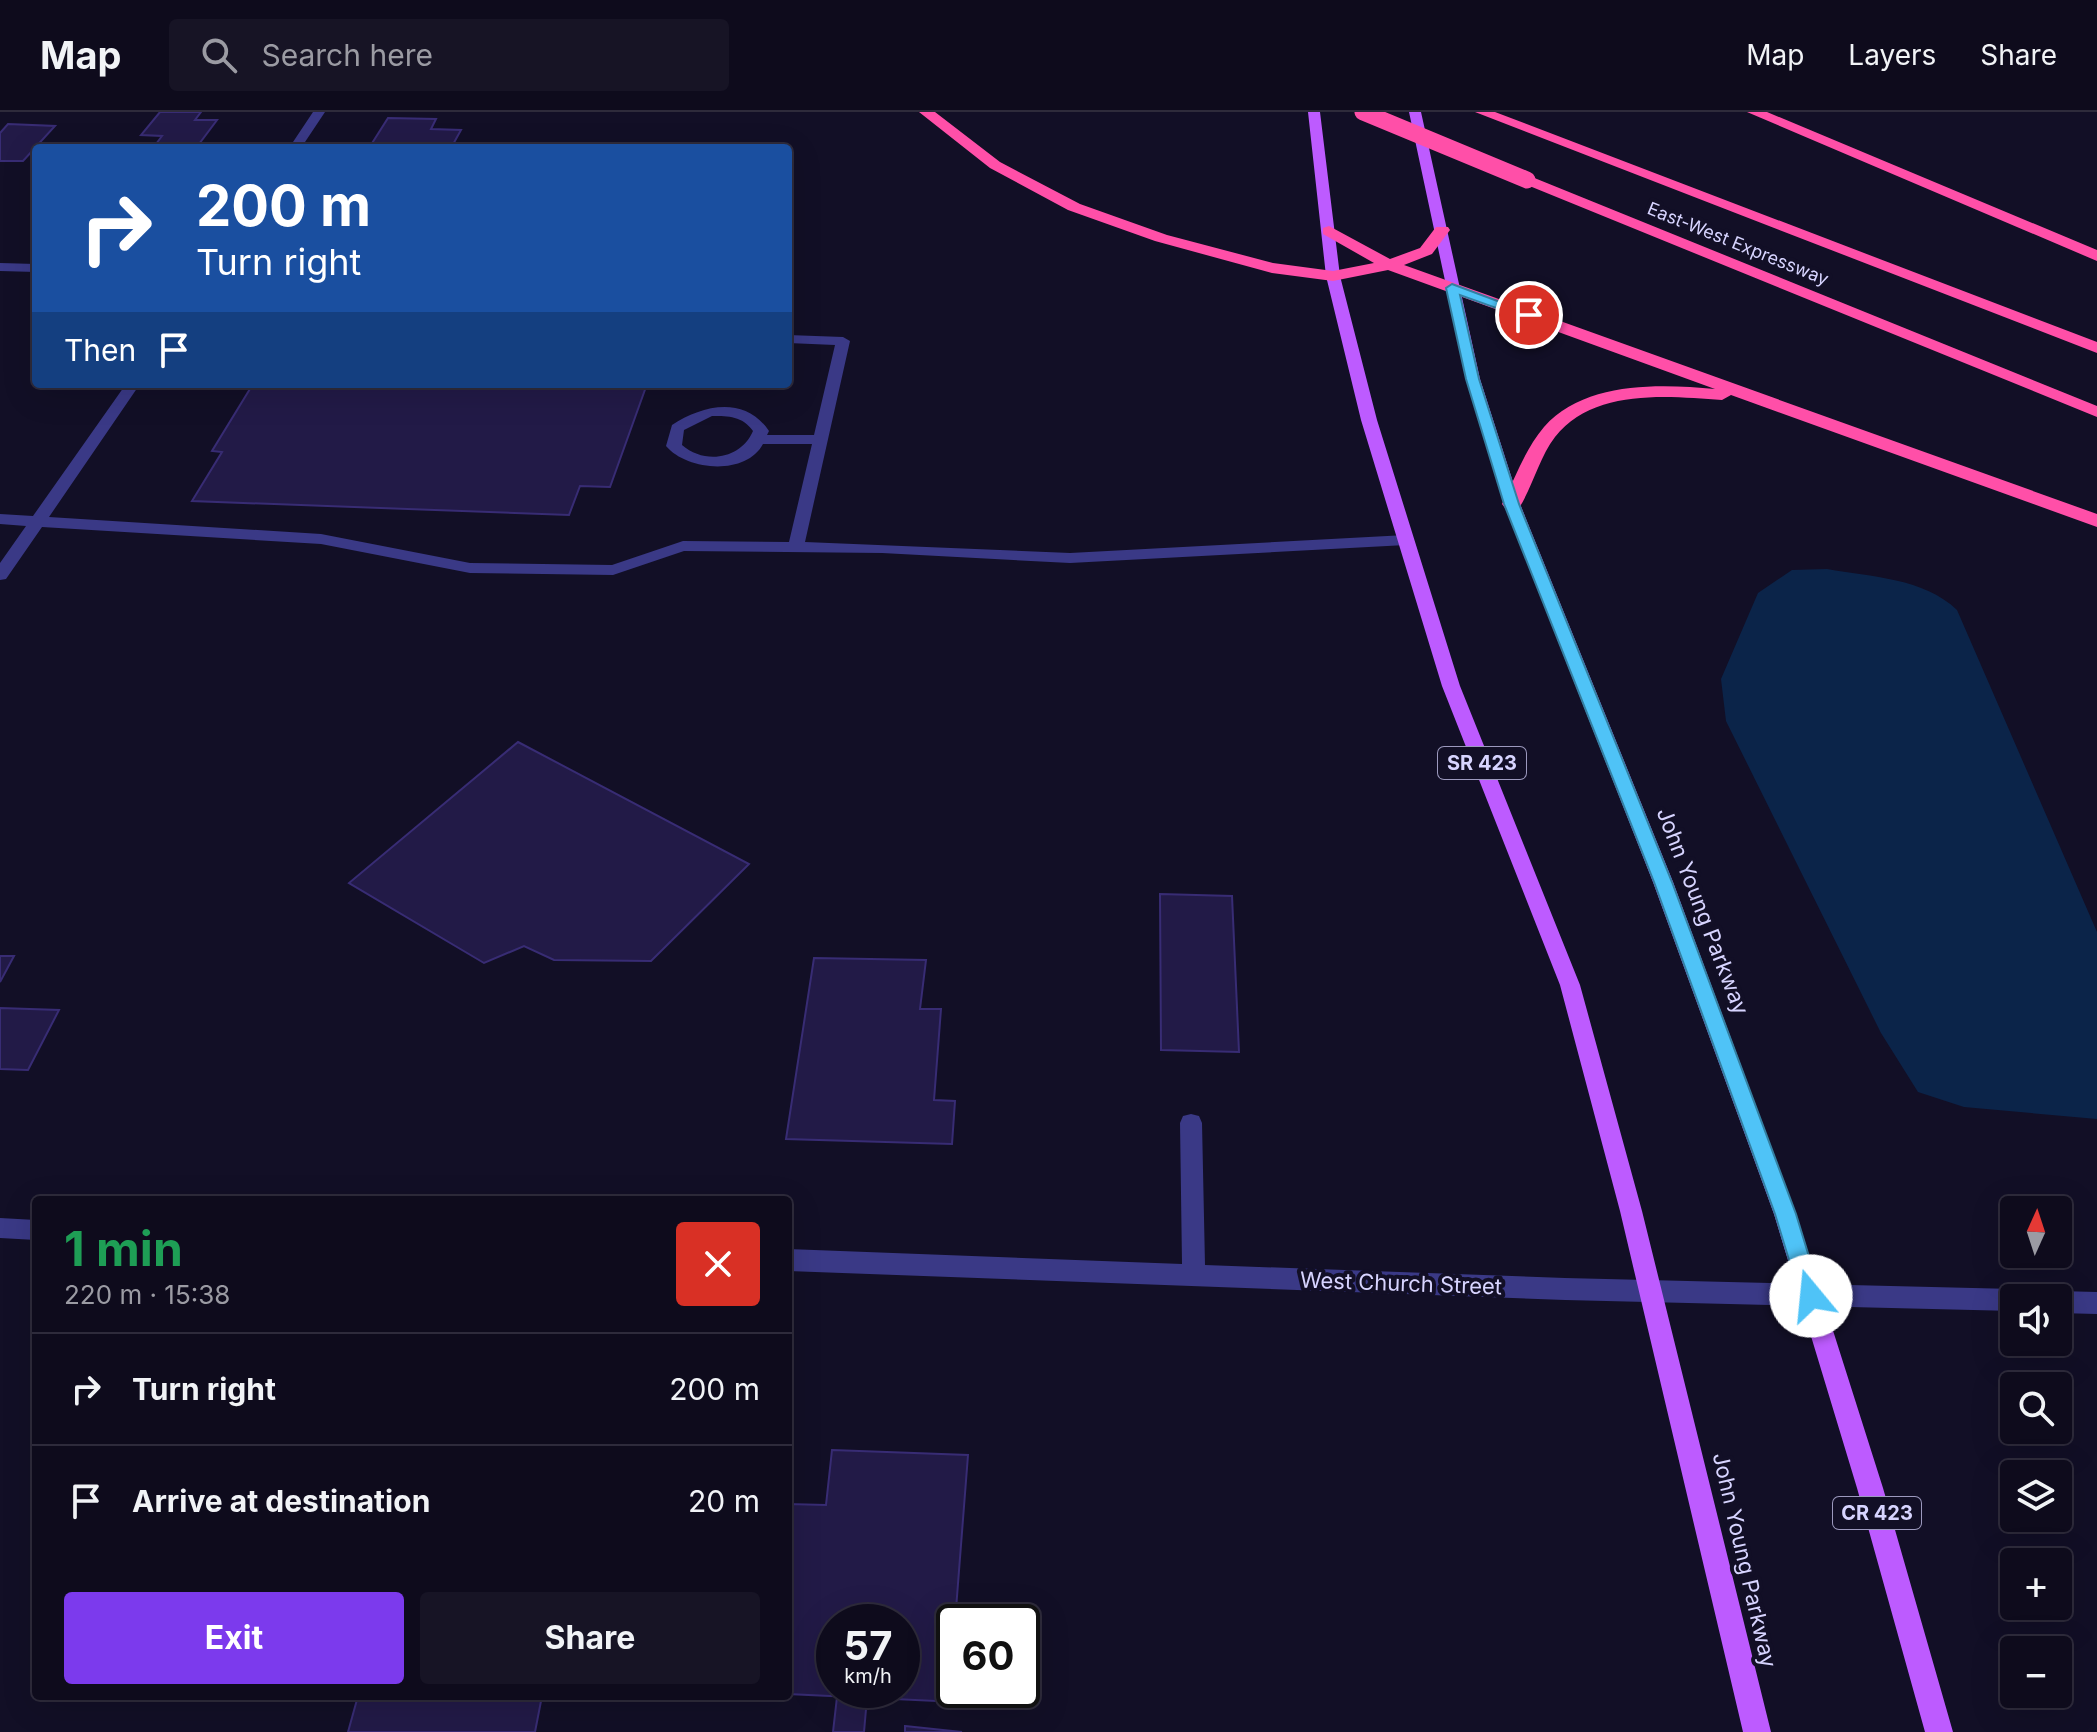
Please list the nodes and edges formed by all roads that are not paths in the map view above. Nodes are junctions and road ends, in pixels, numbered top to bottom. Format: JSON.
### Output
{"nodes":[{"id":1,"x":319,"y":112,"type":"edge"},
{"id":2,"x":926,"y":112,"type":"edge"},
{"id":3,"x":1314,"y":112,"type":"edge"},
{"id":4,"x":1363,"y":112,"type":"edge"},
{"id":5,"x":1415,"y":112,"type":"edge"},
{"id":6,"x":1482,"y":112,"type":"edge"},
{"id":7,"x":1754,"y":112,"type":"edge"},
{"id":8,"x":298,"y":144,"type":"edge"},
{"id":9,"x":1442,"y":230,"type":"junction"},
{"id":10,"x":1329,"y":231,"type":"junction"},
{"id":11,"x":2097,"y":256,"type":"edge"},
{"id":12,"x":1389,"y":265,"type":"junction"},
{"id":13,"x":0,"y":267,"type":"edge"},
{"id":14,"x":32,"y":268,"type":"edge"},
{"id":15,"x":1333,"y":276,"type":"junction"},
{"id":16,"x":1452,"y":288,"type":"junction"},
{"id":17,"x":792,"y":339,"type":"edge"},
{"id":18,"x":2097,"y":348,"type":"edge"},
{"id":19,"x":130,"y":388,"type":"edge"},
{"id":20,"x":1760,"y":399,"type":"junction"},
{"id":21,"x":2097,"y":412,"type":"edge"},
{"id":22,"x":760,"y":439,"type":"junction"},
{"id":23,"x":820,"y":440,"type":"junction"},
{"id":24,"x":1512,"y":504,"type":"junction"},
{"id":25,"x":0,"y":519,"type":"edge"},
{"id":26,"x":37,"y":520,"type":"junction"},
{"id":27,"x":2097,"y":521,"type":"edge"},
{"id":28,"x":1406,"y":540,"type":"junction"},
{"id":29,"x":796,"y":547,"type":"junction"},
{"id":30,"x":0,"y":575,"type":"edge"},
{"id":31,"x":1191,"y":1123,"type":"dead end"},
{"id":32,"x":0,"y":1228,"type":"edge"},
{"id":33,"x":32,"y":1230,"type":"edge"},
{"id":34,"x":792,"y":1260,"type":"edge"},
{"id":35,"x":1194,"y":1276,"type":"junction"},
{"id":36,"x":1650,"y":1291,"type":"junction"},
{"id":37,"x":1811,"y":1296,"type":"junction"},
{"id":38,"x":2000,"y":1300,"type":"edge"},
{"id":39,"x":2072,"y":1302,"type":"edge"},
{"id":40,"x":2097,"y":1303,"type":"edge"},
{"id":41,"x":1757,"y":1732,"type":"edge"},
{"id":42,"x":1939,"y":1732,"type":"edge"}],
"edges":[{"from":1,"to":8,"type":"street"},
{"from":2,"to":15,"type":"highway"},
{"from":3,"to":10,"type":"main road","name":"John Young Parkway","number":"SR 423"},
{"from":4,"to":21,"type":"highway","name":"East-West Expressway","bridge":true},
{"from":5,"to":9,"type":"main road","name":"John Young Parkway"},
{"from":6,"to":18,"type":"highway","name":"East-West Expressway"},
{"from":7,"to":11,"type":"highway"},
{"from":9,"to":12,"type":"highway"},
{"from":9,"to":16,"type":"main road","name":"John Young Parkway"},
{"from":10,"to":12,"type":"highway"},
{"from":10,"to":15,"type":"main road","name":"John Young Parkway","number":"SR 423"},
{"from":12,"to":15,"type":"highway"},
{"from":12,"to":16,"type":"highway"},
{"from":13,"to":14,"type":"street"},
{"from":15,"to":28,"type":"main road","name":"John Young Parkway","number":"SR 423"},
{"from":16,"to":20,"type":"highway"},
{"from":16,"to":24,"type":"main road","name":"John Young Parkway"},
{"from":17,"to":23,"type":"street"},
{"from":19,"to":26,"type":"street"},
{"from":20,"to":24,"type":"highway"},
{"from":20,"to":27,"type":"highway"},
{"from":22,"to":22,"type":"street"},
{"from":22,"to":23,"type":"street"},
{"from":23,"to":29,"type":"street"},
{"from":24,"to":37,"type":"main road","name":"John Young Parkway"},
{"from":25,"to":26,"type":"street"},
{"from":26,"to":29,"type":"street"},
{"from":26,"to":30,"type":"street"},
{"from":28,"to":29,"type":"street"},
{"from":28,"to":36,"type":"main road","name":"John Young Parkway","number":"SR 423"},
{"from":31,"to":35,"type":"street"},
{"from":32,"to":33,"type":"street"},
{"from":34,"to":35,"type":"street","name":"West Church Street"},
{"from":35,"to":36,"type":"street","name":"West Church Street"},
{"from":36,"to":37,"type":"street","name":"West Church Street"},
{"from":36,"to":41,"type":"main road","name":"John Young Parkway"},
{"from":37,"to":38,"type":"street","name":"West Church Street"},
{"from":37,"to":42,"type":"main road","name":"John Young Parkway","number":"CR 423"},
{"from":39,"to":40,"type":"street"}]}
